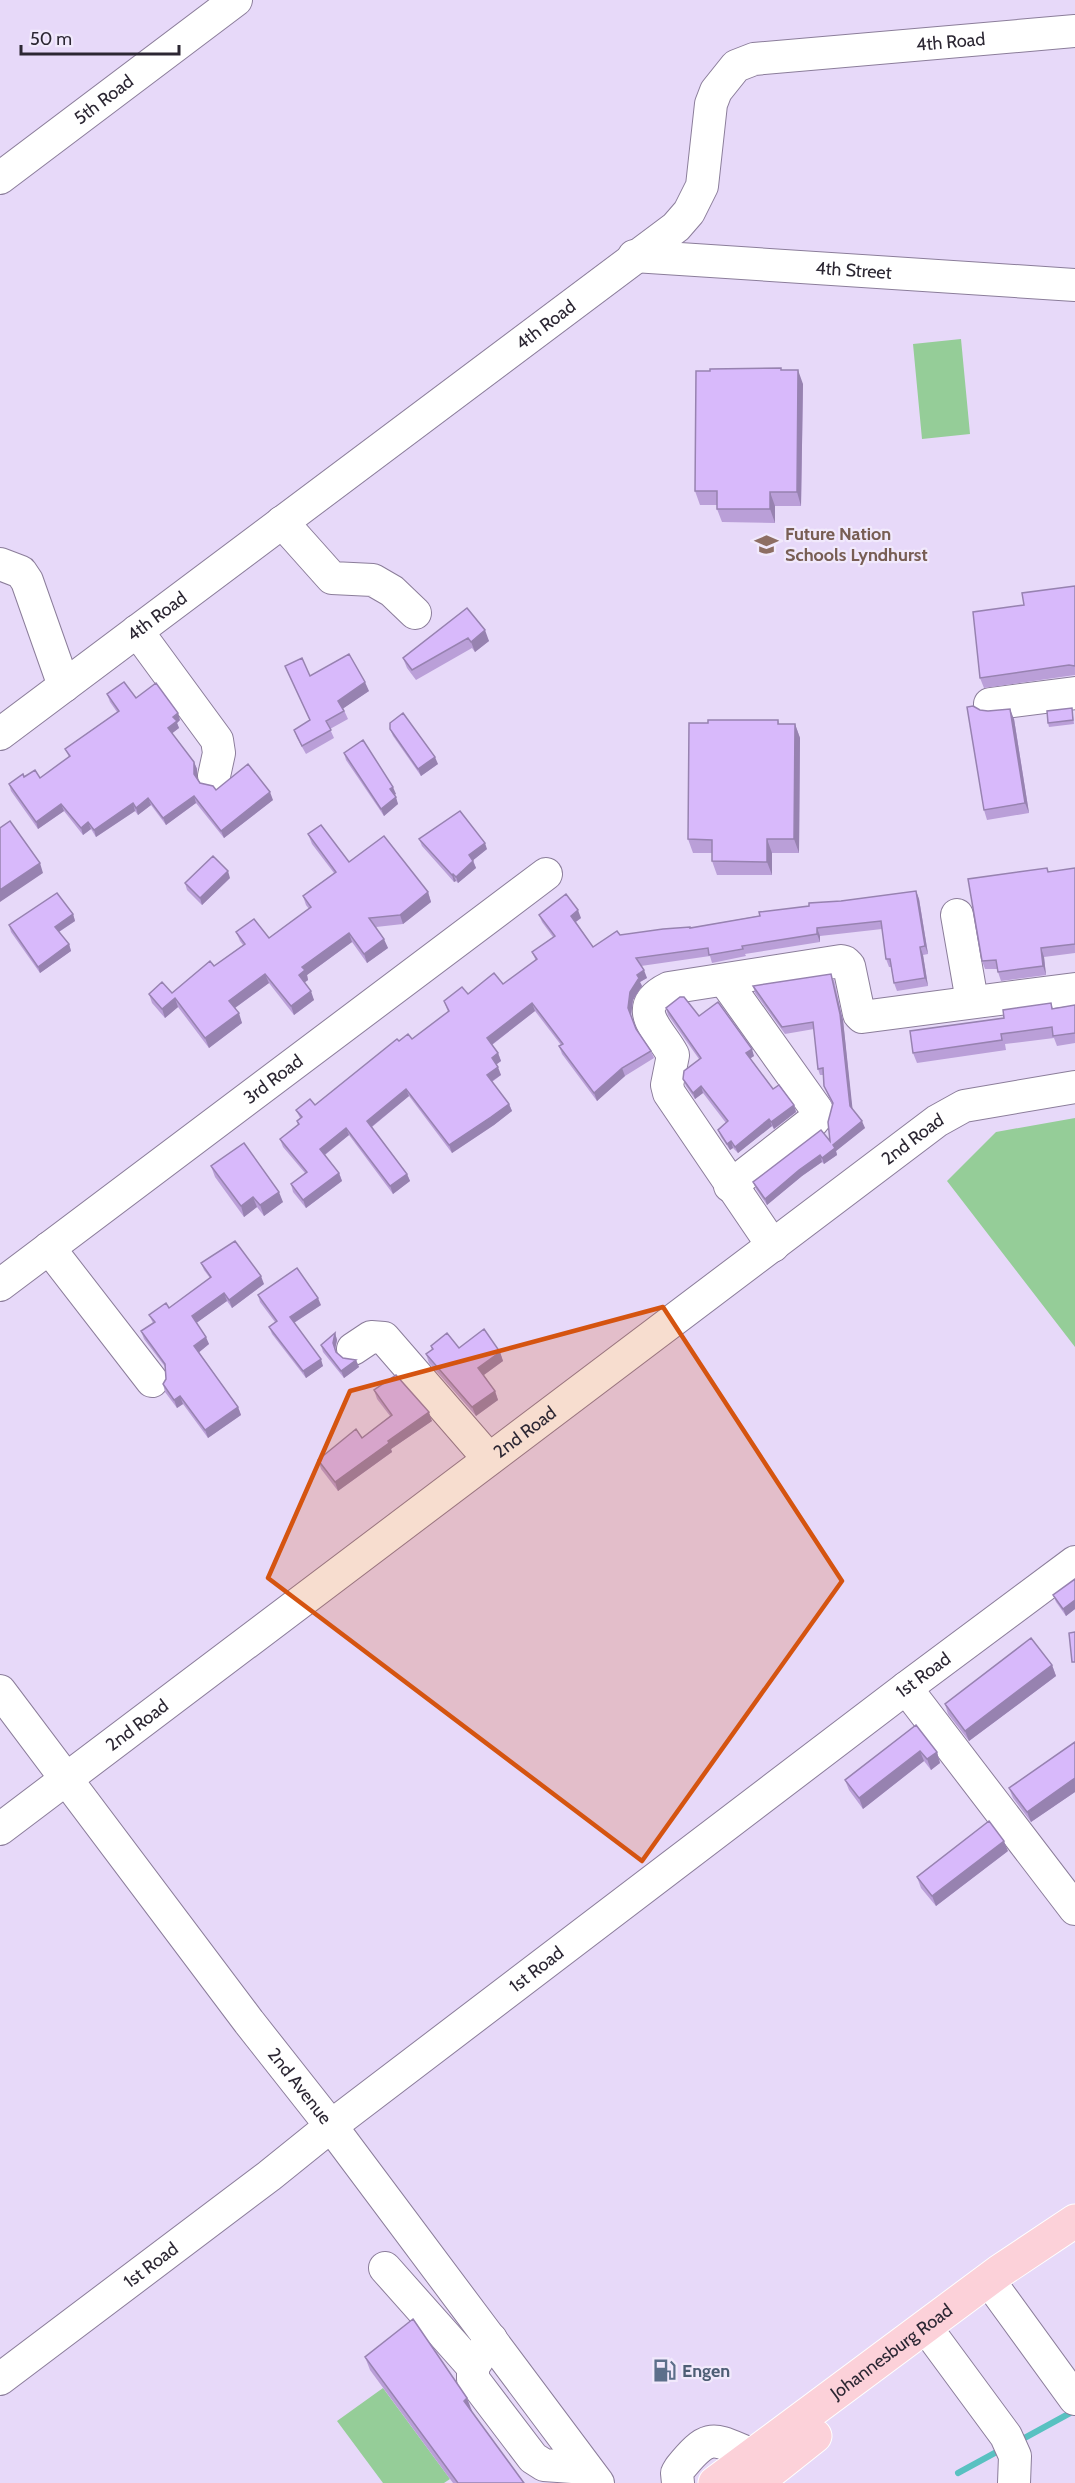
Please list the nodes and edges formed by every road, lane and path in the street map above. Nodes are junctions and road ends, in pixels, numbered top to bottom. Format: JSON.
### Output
{"nodes":[{"id":1,"x":236,"y":0,"type":"edge"},
{"id":2,"x":1075,"y":31,"type":"edge"},
{"id":3,"x":0,"y":178,"type":"edge"},
{"id":4,"x":634,"y":256,"type":"junction"},
{"id":5,"x":1075,"y":285,"type":"edge"},
{"id":6,"x":282,"y":522,"type":"junction"},
{"id":7,"x":0,"y":564,"type":"edge"},
{"id":8,"x":415,"y":613,"type":"dead end"},
{"id":9,"x":137,"y":631,"type":"junction"},
{"id":10,"x":64,"y":686,"type":"junction"},
{"id":11,"x":1075,"y":693,"type":"edge"},
{"id":12,"x":990,"y":704,"type":"dead end"},
{"id":13,"x":0,"y":734,"type":"edge"},
{"id":14,"x":214,"y":776,"type":"dead end"},
{"id":15,"x":546,"y":874,"type":"dead end"},
{"id":16,"x":957,"y":915,"type":"dead end"},
{"id":17,"x":725,"y":981,"type":"junction"},
{"id":18,"x":1075,"y":989,"type":"edge"},
{"id":19,"x":972,"y":1002,"type":"junction"},
{"id":20,"x":1075,"y":1087,"type":"edge"},
{"id":21,"x":730,"y":1186,"type":"junction"},
{"id":22,"x":773,"y":1246,"type":"junction"},
{"id":23,"x":49,"y":1248,"type":"junction"},
{"id":24,"x":0,"y":1285,"type":"edge"},
{"id":25,"x":353,"y":1349,"type":"dead end"},
{"id":26,"x":152,"y":1381,"type":"dead end"},
{"id":27,"x":489,"y":1459,"type":"junction"},
{"id":28,"x":1075,"y":1562,"type":"edge"},
{"id":29,"x":906,"y":1688,"type":"junction"},
{"id":30,"x":0,"y":1691,"type":"edge"},
{"id":31,"x":66,"y":1778,"type":"junction"},
{"id":32,"x":0,"y":1829,"type":"edge"},
{"id":33,"x":1075,"y":1909,"type":"edge"},
{"id":34,"x":331,"y":2126,"type":"junction"},
{"id":35,"x":1073,"y":2222,"type":"edge"},
{"id":36,"x":385,"y":2268,"type":"dead end"},
{"id":37,"x":998,"y":2293,"type":"junction"},
{"id":38,"x":491,"y":2339,"type":"junction"},
{"id":39,"x":936,"y":2341,"type":"junction"},
{"id":40,"x":473,"y":2367,"type":"junction"},
{"id":41,"x":0,"y":2379,"type":"edge"},
{"id":42,"x":1075,"y":2399,"type":"edge"},
{"id":43,"x":754,"y":2469,"type":"edge"},
{"id":44,"x":592,"y":2475,"type":"edge"},
{"id":45,"x":678,"y":2483,"type":"edge"},
{"id":46,"x":715,"y":2483,"type":"edge"},
{"id":47,"x":1014,"y":2483,"type":"edge"}],
"edges":[{"from":1,"to":3,"type":"street","name":"5th Road"},
{"from":2,"to":4,"type":"street","name":"4th Road"},
{"from":4,"to":5,"type":"street","name":"4th Street"},
{"from":4,"to":6,"type":"street","name":"4th Road"},
{"from":6,"to":8,"type":"street"},
{"from":6,"to":9,"type":"street","name":"4th Road"},
{"from":7,"to":10,"type":"street"},
{"from":9,"to":10,"type":"street","name":"4th Road"},
{"from":9,"to":14,"type":"street"},
{"from":10,"to":13,"type":"street","name":"4th Road"},
{"from":11,"to":12,"type":"street"},
{"from":15,"to":23,"type":"street","name":"3rd Road"},
{"from":16,"to":19,"type":"street"},
{"from":17,"to":19,"type":"street"},
{"from":17,"to":21,"type":"street"},
{"from":17,"to":21,"type":"street"},
{"from":18,"to":19,"type":"street"},
{"from":20,"to":22,"type":"street","name":"2nd Road"},
{"from":21,"to":22,"type":"street"},
{"from":22,"to":27,"type":"street","name":"2nd Road"},
{"from":23,"to":24,"type":"street","name":"3rd Road"},
{"from":23,"to":26,"type":"street"},
{"from":25,"to":27,"type":"street"},
{"from":27,"to":31,"type":"street","name":"2nd Road"},
{"from":28,"to":29,"type":"street","name":"1st Road"},
{"from":29,"to":33,"type":"street"},
{"from":29,"to":34,"type":"street","name":"1st Road"},
{"from":30,"to":31,"type":"street","name":"2nd Avenue"},
{"from":31,"to":32,"type":"street","name":"2nd Road"},
{"from":31,"to":34,"type":"street","name":"2nd Avenue"},
{"from":34,"to":38,"type":"street","name":"2nd Avenue"},
{"from":34,"to":41,"type":"street","name":"1st Road"},
{"from":35,"to":37,"type":"main road","name":"Johannesburg Road"},
{"from":35,"to":43,"type":"main road","name":"Johannesburg Road"},
{"from":36,"to":40,"type":"street"},
{"from":37,"to":39,"type":"main road","name":"Johannesburg Road"},
{"from":37,"to":42,"type":"street"},
{"from":38,"to":40,"type":"street"},
{"from":38,"to":44,"type":"street","name":"2nd Avenue"},
{"from":39,"to":43,"type":"main road","name":"Johannesburg Road"},
{"from":39,"to":47,"type":"street"},
{"from":40,"to":44,"type":"street"},
{"from":43,"to":45,"type":"street"},
{"from":43,"to":46,"type":"main road","name":"Johannesburg Road"}]}
